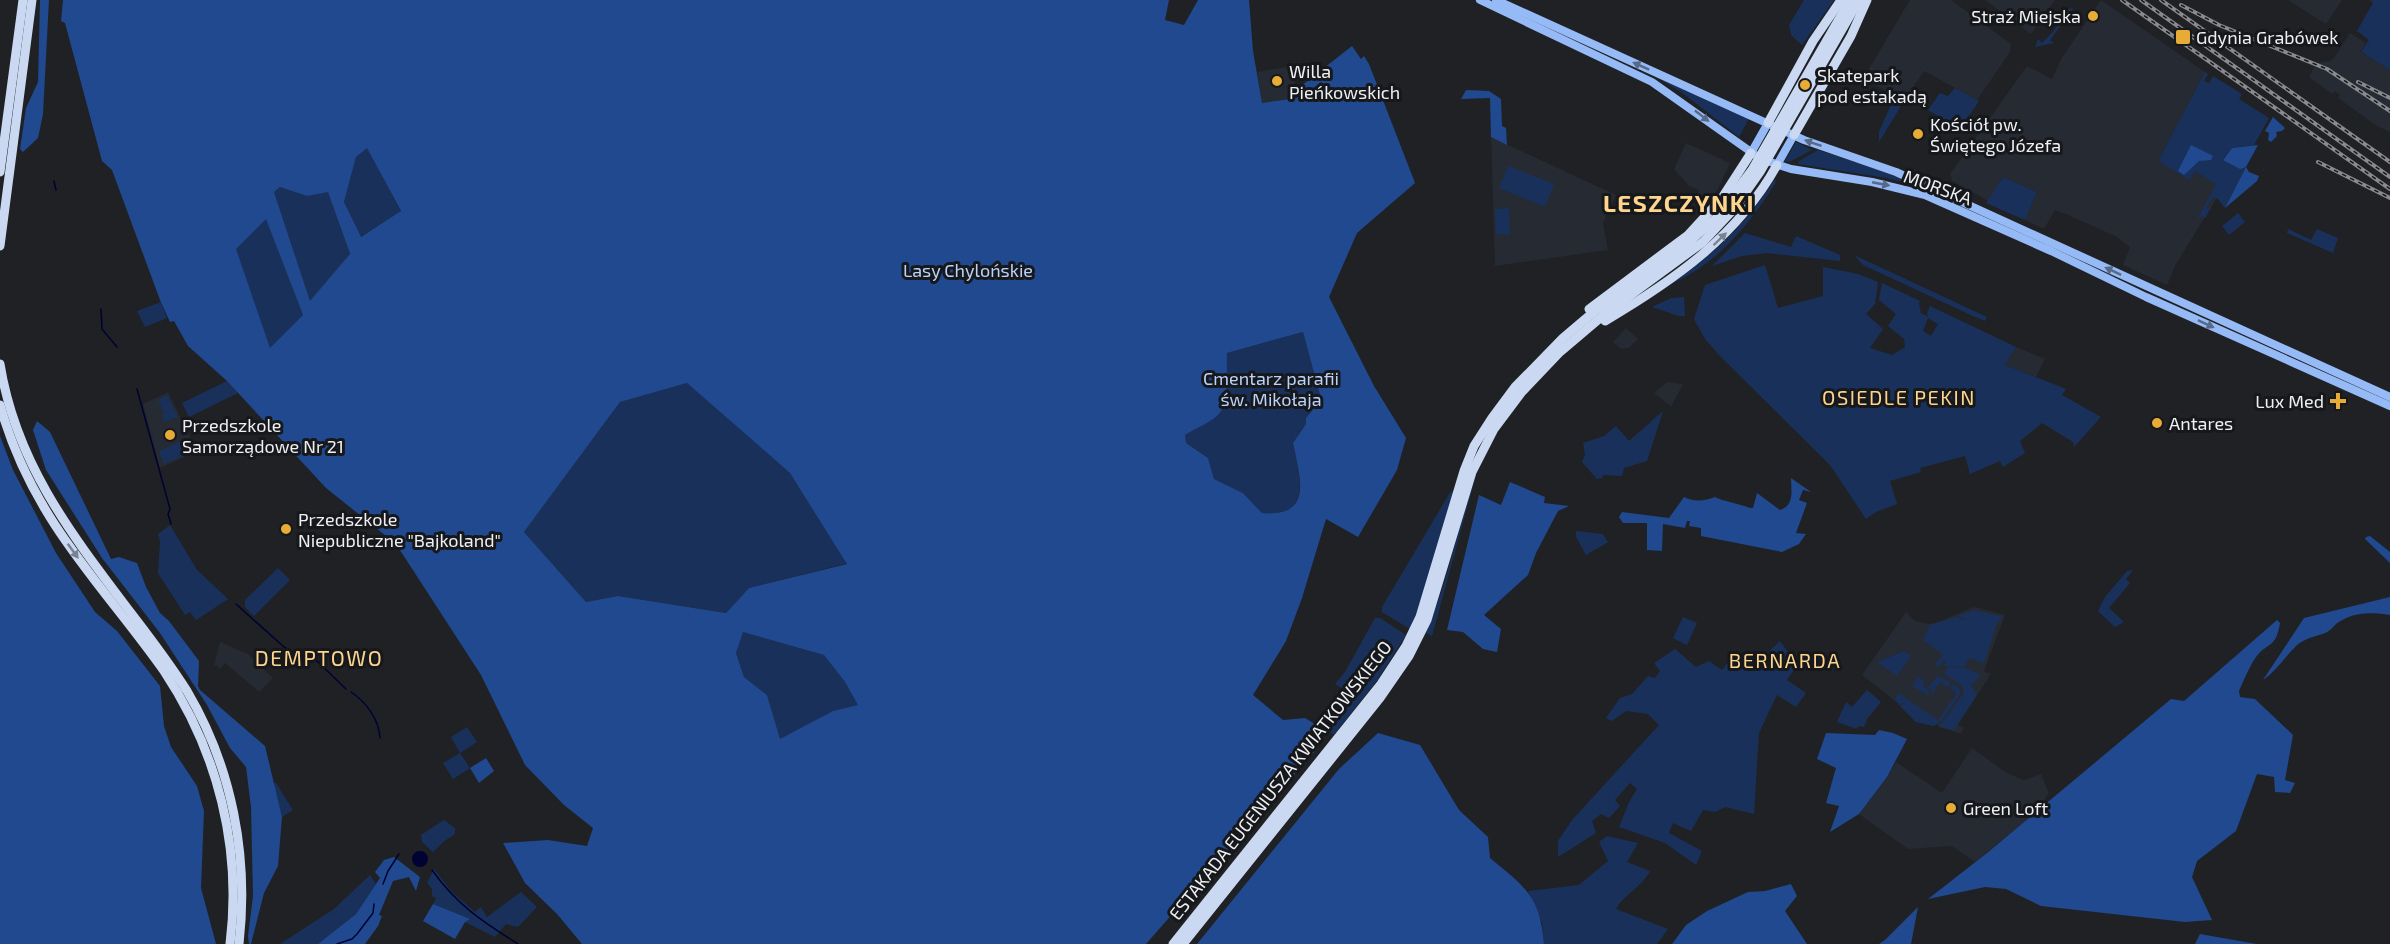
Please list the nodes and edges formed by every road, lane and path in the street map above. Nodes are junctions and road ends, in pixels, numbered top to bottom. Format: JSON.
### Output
{"nodes":[{"id":1,"x":23,"y":0,"type":"edge"},
{"id":2,"x":32,"y":0,"type":"edge"},
{"id":3,"x":1480,"y":0,"type":"edge"},
{"id":4,"x":1496,"y":0,"type":"edge"},
{"id":5,"x":1841,"y":0,"type":"edge"},
{"id":6,"x":1850,"y":0,"type":"edge"},
{"id":7,"x":1859,"y":0,"type":"edge"},
{"id":8,"x":1867,"y":0,"type":"edge"},
{"id":9,"x":1768,"y":123,"type":"junction"},
{"id":10,"x":1794,"y":135,"type":"junction"},
{"id":11,"x":1750,"y":153,"type":"junction"},
{"id":12,"x":1777,"y":165,"type":"junction"},
{"id":13,"x":0,"y":172,"type":"edge"},
{"id":14,"x":1722,"y":198,"type":"junction"},
{"id":15,"x":1742,"y":216,"type":"junction"},
{"id":16,"x":1700,"y":239,"type":"junction"},
{"id":17,"x":0,"y":246,"type":"edge"},
{"id":18,"x":1582,"y":334,"type":"junction"},
{"id":19,"x":1563,"y":338,"type":"junction"},
{"id":20,"x":0,"y":364,"type":"edge"},
{"id":21,"x":2390,"y":397,"type":"edge"},
{"id":22,"x":0,"y":405,"type":"edge"},
{"id":23,"x":2390,"y":406,"type":"edge"},
{"id":24,"x":1423,"y":618,"type":"junction"},
{"id":25,"x":230,"y":944,"type":"edge"},
{"id":26,"x":239,"y":944,"type":"edge"},
{"id":27,"x":1173,"y":944,"type":"edge"},
{"id":28,"x":1183,"y":944,"type":"edge"}],
"edges":[{"from":1,"to":13,"type":"highway"},
{"from":2,"to":17,"type":"highway"},
{"from":3,"to":11,"type":"main road","name":"MORSKA","one_way":true},
{"from":9,"to":4,"type":"main road","name":"MORSKA","one_way":true},
{"from":5,"to":9,"type":"highway"},
{"from":6,"to":16,"type":"highway","name":"ESTAKADA EUGENIUSZA KWIATKOWSKIEGO"},
{"from":7,"to":16,"type":"highway","name":"ESTAKADA EUGENIUSZA KWIATKOWSKIEGO"},
{"from":8,"to":10,"type":"highway"},
{"from":9,"to":10,"type":"main road","name":"MORSKA"},
{"from":9,"to":11,"type":"main road"},
{"from":10,"to":12,"type":"main road"},
{"from":21,"to":10,"type":"main road","name":"MORSKA","one_way":true},
{"from":11,"to":12,"type":"main road","name":"MORSKA"},
{"from":11,"to":14,"type":"highway"},
{"from":12,"to":15,"type":"highway"},
{"from":12,"to":23,"type":"main road","name":"MORSKA","one_way":true},
{"from":14,"to":15,"type":"highway"},
{"from":14,"to":19,"type":"highway"},
{"from":18,"to":15,"type":"highway","one_way":true},
{"from":16,"to":18,"type":"highway","name":"ESTAKADA EUGENIUSZA KWIATKOWSKIEGO"},
{"from":16,"to":19,"type":"highway","name":"ESTAKADA EUGENIUSZA KWIATKOWSKIEGO"},
{"from":18,"to":24,"type":"highway","name":"ESTAKADA EUGENIUSZA KWIATKOWSKIEGO"},
{"from":19,"to":24,"type":"highway","name":"ESTAKADA EUGENIUSZA KWIATKOWSKIEGO"},
{"from":20,"to":26,"type":"highway"},
{"from":22,"to":25,"type":"highway","one_way":true},
{"from":24,"to":27,"type":"highway","name":"ESTAKADA EUGENIUSZA KWIATKOWSKIEGO"},
{"from":24,"to":28,"type":"highway","name":"ESTAKADA EUGENIUSZA KWIATKOWSKIEGO"}]}
